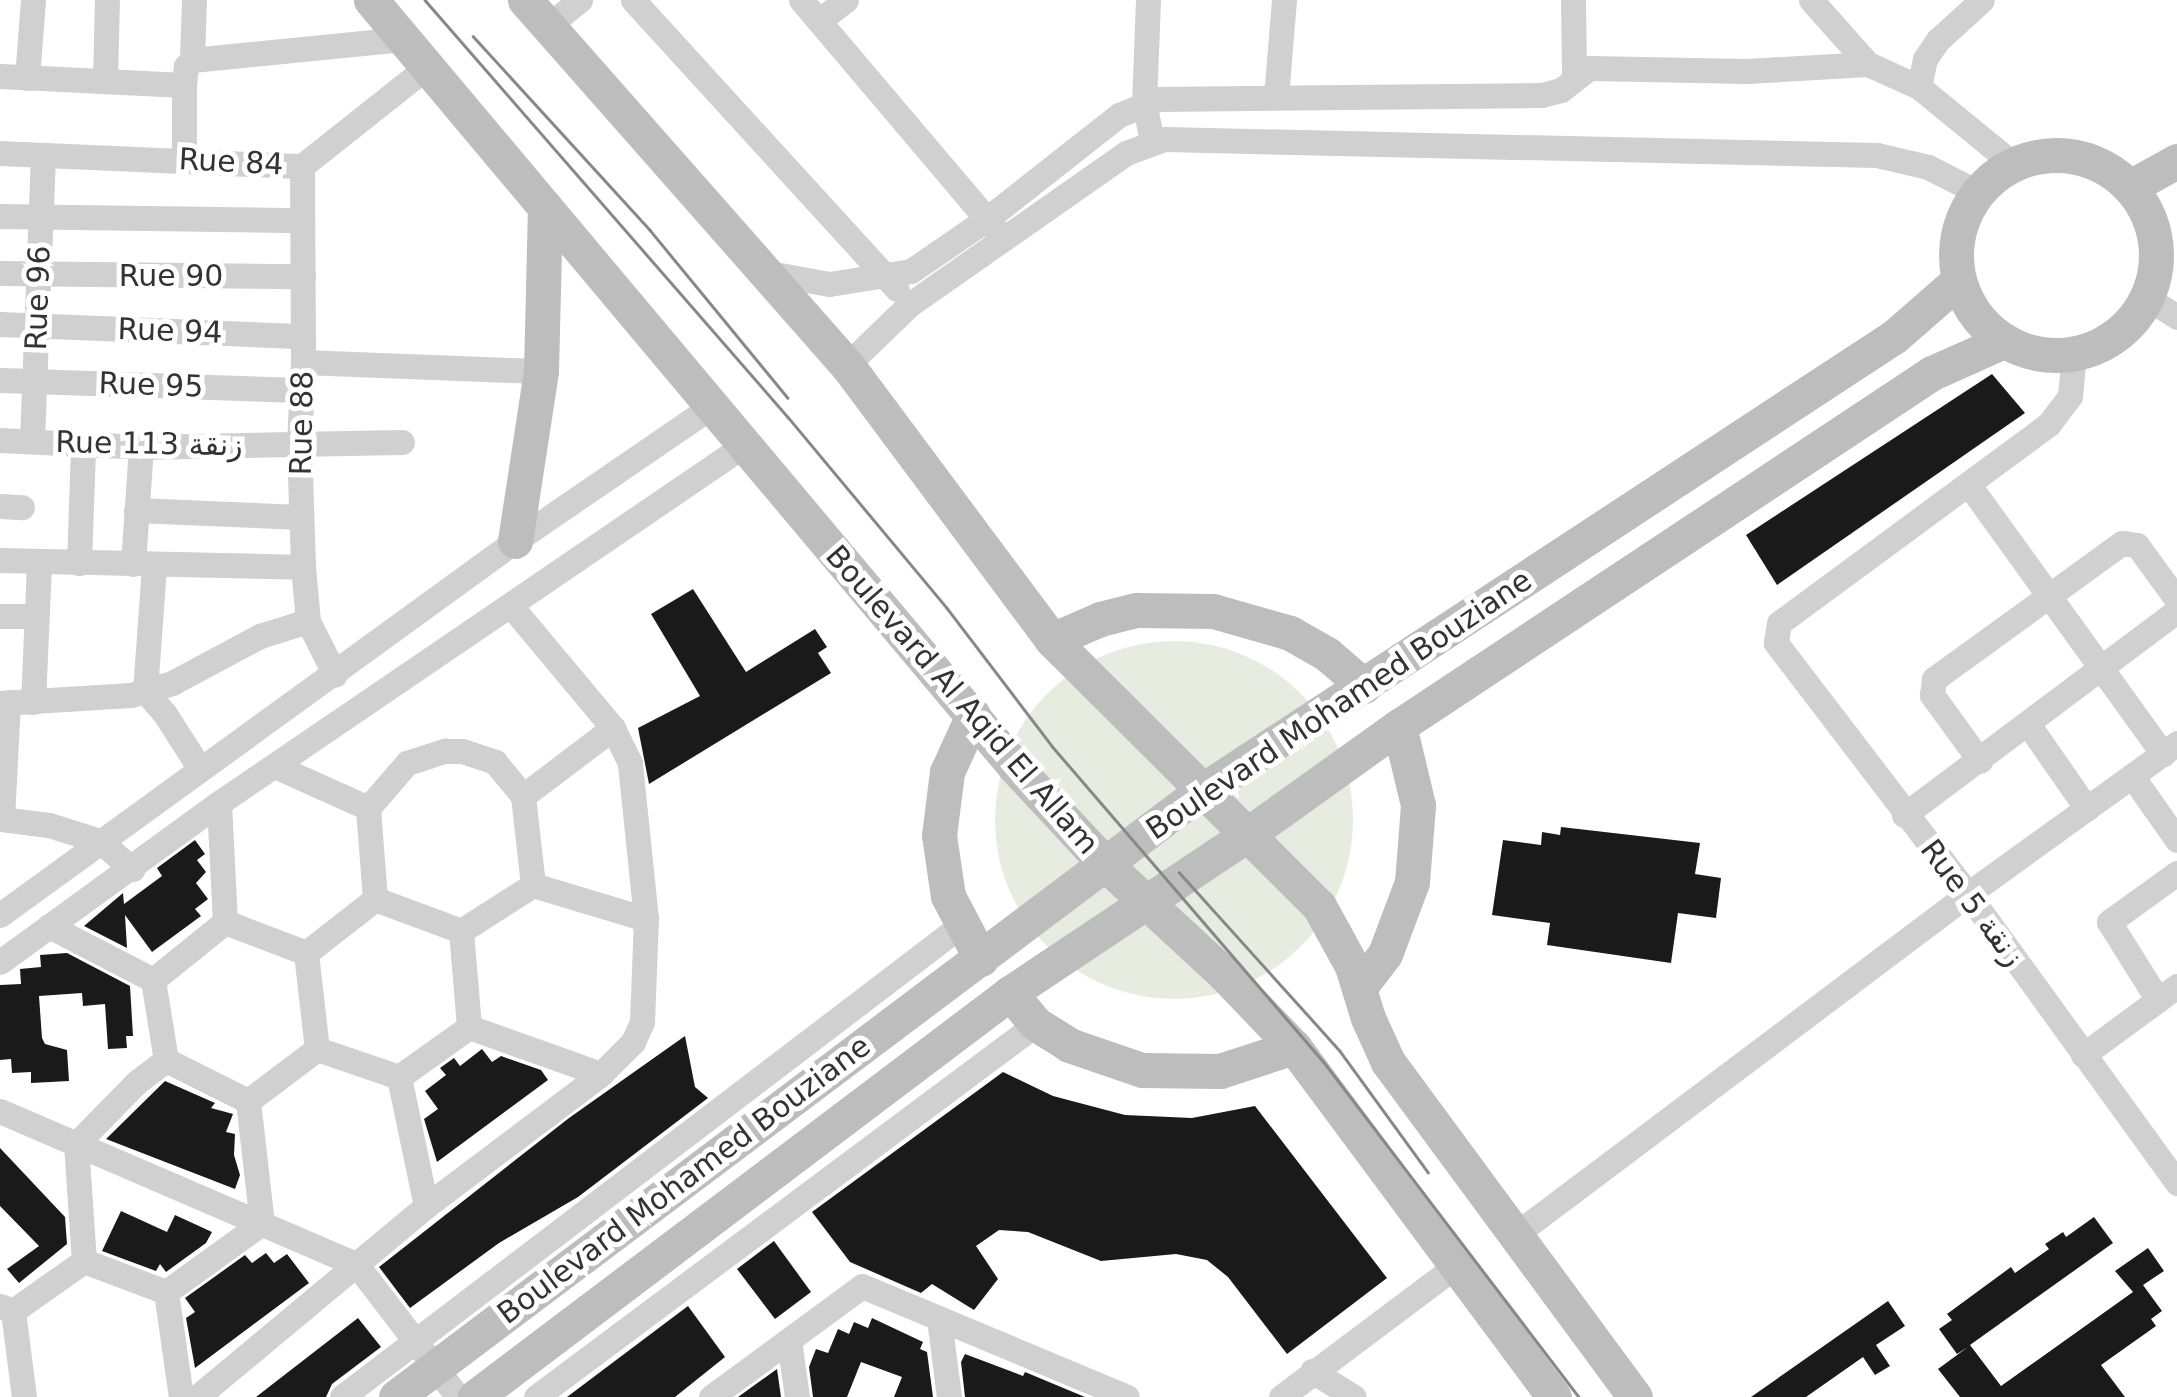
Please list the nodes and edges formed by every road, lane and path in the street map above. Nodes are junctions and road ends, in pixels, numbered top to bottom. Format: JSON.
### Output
{"nodes":[{"id":1,"x":33,"y":0,"type":"edge"},
{"id":2,"x":108,"y":0,"type":"edge"},
{"id":3,"x":194,"y":0,"type":"edge"},
{"id":4,"x":370,"y":0,"type":"edge"},
{"id":5,"x":580,"y":0,"type":"edge"},
{"id":6,"x":633,"y":0,"type":"edge"},
{"id":7,"x":800,"y":0,"type":"edge"},
{"id":8,"x":846,"y":0,"type":"edge"},
{"id":9,"x":1148,"y":0,"type":"edge"},
{"id":10,"x":1284,"y":0,"type":"edge"},
{"id":11,"x":1573,"y":0,"type":"edge"},
{"id":12,"x":1810,"y":0,"type":"edge"},
{"id":13,"x":1982,"y":0,"type":"edge"},
{"id":14,"x":537,"y":13,"type":"edge"},
{"id":15,"x":821,"y":20,"type":"junction"},
{"id":16,"x":403,"y":40,"type":"junction"},
{"id":17,"x":197,"y":58,"type":"junction"},
{"id":18,"x":1868,"y":64,"type":"junction"},
{"id":19,"x":427,"y":67,"type":"junction"},
{"id":20,"x":0,"y":76,"type":"edge"},
{"id":21,"x":1574,"y":76,"type":"junction"},
{"id":22,"x":27,"y":78,"type":"junction"},
{"id":23,"x":104,"y":80,"type":"junction"},
{"id":24,"x":184,"y":85,"type":"junction"},
{"id":25,"x":1919,"y":87,"type":"junction"},
{"id":26,"x":1276,"y":97,"type":"junction"},
{"id":27,"x":1144,"y":102,"type":"junction"},
{"id":28,"x":1152,"y":142,"type":"junction"},
{"id":29,"x":0,"y":153,"type":"edge"},
{"id":30,"x":43,"y":154,"type":"junction"},
{"id":31,"x":184,"y":160,"type":"junction"},
{"id":32,"x":2177,"y":161,"type":"edge"},
{"id":33,"x":2013,"y":164,"type":"junction"},
{"id":34,"x":302,"y":166,"type":"junction"},
{"id":35,"x":2130,"y":187,"type":"junction"},
{"id":36,"x":1978,"y":192,"type":"junction"},
{"id":37,"x":545,"y":207,"type":"junction"},
{"id":38,"x":0,"y":216,"type":"edge"},
{"id":39,"x":40,"y":217,"type":"junction"},
{"id":40,"x":302,"y":220,"type":"junction"},
{"id":41,"x":2165,"y":223,"type":"edge"},
{"id":42,"x":996,"y":229,"type":"junction"},
{"id":43,"x":769,"y":273,"type":"junction"},
{"id":44,"x":0,"y":274,"type":"edge"},
{"id":45,"x":38,"y":276,"type":"junction"},
{"id":46,"x":303,"y":276,"type":"junction"},
{"id":47,"x":889,"y":278,"type":"junction"},
{"id":48,"x":1958,"y":281,"type":"junction"},
{"id":49,"x":2147,"y":298,"type":"junction"},
{"id":50,"x":910,"y":305,"type":"junction"},
{"id":51,"x":2177,"y":317,"type":"edge"},
{"id":52,"x":0,"y":324,"type":"edge"},
{"id":53,"x":36,"y":326,"type":"junction"},
{"id":54,"x":303,"y":336,"type":"junction"},
{"id":55,"x":2004,"y":342,"type":"junction"},
{"id":56,"x":2074,"y":354,"type":"junction"},
{"id":57,"x":303,"y":362,"type":"junction"},
{"id":58,"x":847,"y":365,"type":"junction"},
{"id":59,"x":541,"y":370,"type":"junction"},
{"id":60,"x":0,"y":380,"type":"edge"},
{"id":61,"x":35,"y":381,"type":"junction"},
{"id":62,"x":302,"y":390,"type":"junction"},
{"id":63,"x":711,"y":407,"type":"junction"},
{"id":64,"x":0,"y":440,"type":"edge"},
{"id":65,"x":32,"y":441,"type":"junction"},
{"id":66,"x":402,"y":442,"type":"dead end"},
{"id":67,"x":299,"y":445,"type":"junction"},
{"id":68,"x":84,"y":446,"type":"junction"},
{"id":69,"x":743,"y":446,"type":"junction"},
{"id":70,"x":140,"y":448,"type":"junction"},
{"id":71,"x":1970,"y":485,"type":"junction"},
{"id":72,"x":136,"y":510,"type":"junction"},
{"id":73,"x":301,"y":517,"type":"junction"},
{"id":74,"x":516,"y":541,"type":"junction"},
{"id":75,"x":0,"y":560,"type":"edge"},
{"id":76,"x":39,"y":562,"type":"junction"},
{"id":77,"x":79,"y":562,"type":"junction"},
{"id":78,"x":143,"y":565,"type":"junction"},
{"id":79,"x":302,"y":567,"type":"junction"},
{"id":80,"x":2047,"y":597,"type":"junction"},
{"id":81,"x":2177,"y":600,"type":"edge"},
{"id":82,"x":510,"y":605,"type":"junction"},
{"id":83,"x":2177,"y":611,"type":"edge"},
{"id":84,"x":0,"y":616,"type":"edge"},
{"id":85,"x":36,"y":616,"type":"junction"},
{"id":86,"x":308,"y":620,"type":"junction"},
{"id":87,"x":1052,"y":640,"type":"junction"},
{"id":88,"x":2100,"y":667,"type":"junction"},
{"id":89,"x":334,"y":674,"type":"junction"},
{"id":90,"x":1364,"y":686,"type":"junction"},
{"id":91,"x":144,"y":691,"type":"junction"},
{"id":92,"x":14,"y":702,"type":"edge"},
{"id":93,"x":973,"y":715,"type":"junction"},
{"id":94,"x":2028,"y":724,"type":"junction"},
{"id":95,"x":1399,"y":726,"type":"junction"},
{"id":96,"x":613,"y":728,"type":"junction"},
{"id":97,"x":2170,"y":748,"type":"edge"},
{"id":98,"x":1980,"y":761,"type":"junction"},
{"id":99,"x":274,"y":766,"type":"junction"},
{"id":100,"x":200,"y":769,"type":"junction"},
{"id":101,"x":2132,"y":776,"type":"junction"},
{"id":102,"x":1203,"y":790,"type":"junction"},
{"id":103,"x":523,"y":796,"type":"junction"},
{"id":104,"x":219,"y":803,"type":"junction"},
{"id":105,"x":368,"y":808,"type":"junction"},
{"id":106,"x":2086,"y":808,"type":"junction"},
{"id":107,"x":1904,"y":815,"type":"junction"},
{"id":108,"x":1,"y":819,"type":"edge"},
{"id":109,"x":1248,"y":834,"type":"junction"},
{"id":110,"x":2177,"y":840,"type":"edge"},
{"id":111,"x":100,"y":841,"type":"junction"},
{"id":112,"x":1106,"y":865,"type":"junction"},
{"id":113,"x":132,"y":869,"type":"junction"},
{"id":114,"x":2177,"y":873,"type":"edge"},
{"id":115,"x":532,"y":885,"type":"junction"},
{"id":116,"x":1968,"y":894,"type":"junction"},
{"id":117,"x":375,"y":899,"type":"junction"},
{"id":118,"x":1146,"y":903,"type":"junction"},
{"id":119,"x":0,"y":915,"type":"edge"},
{"id":120,"x":646,"y":919,"type":"junction"},
{"id":121,"x":225,"y":922,"type":"junction"},
{"id":122,"x":50,"y":926,"type":"junction"},
{"id":123,"x":960,"y":926,"type":"junction"},
{"id":124,"x":461,"y":931,"type":"junction"},
{"id":125,"x":306,"y":953,"type":"junction"},
{"id":126,"x":981,"y":959,"type":"junction"},
{"id":127,"x":0,"y":962,"type":"edge"},
{"id":128,"x":154,"y":980,"type":"junction"},
{"id":129,"x":1359,"y":988,"type":"junction"},
{"id":130,"x":2168,"y":993,"type":"edge"},
{"id":131,"x":1010,"y":994,"type":"junction"},
{"id":132,"x":1036,"y":1024,"type":"junction"},
{"id":133,"x":469,"y":1027,"type":"junction"},
{"id":134,"x":1294,"y":1047,"type":"junction"},
{"id":135,"x":317,"y":1049,"type":"junction"},
{"id":136,"x":2083,"y":1054,"type":"junction"},
{"id":137,"x":166,"y":1060,"type":"junction"},
{"id":138,"x":601,"y":1074,"type":"junction"},
{"id":139,"x":399,"y":1077,"type":"junction"},
{"id":140,"x":248,"y":1101,"type":"junction"},
{"id":141,"x":0,"y":1110,"type":"edge"},
{"id":142,"x":76,"y":1144,"type":"junction"},
{"id":143,"x":2177,"y":1183,"type":"edge"},
{"id":144,"x":426,"y":1206,"type":"junction"},
{"id":145,"x":262,"y":1223,"type":"junction"},
{"id":146,"x":1516,"y":1234,"type":"junction"},
{"id":147,"x":84,"y":1261,"type":"junction"},
{"id":148,"x":356,"y":1264,"type":"junction"},
{"id":149,"x":1457,"y":1265,"type":"junction"},
{"id":150,"x":166,"y":1292,"type":"junction"},
{"id":151,"x":6,"y":1308,"type":"edge"},
{"id":152,"x":939,"y":1319,"type":"junction"},
{"id":153,"x":789,"y":1340,"type":"junction"},
{"id":154,"x":424,"y":1354,"type":"junction"},
{"id":155,"x":1312,"y":1372,"type":"junction"},
{"id":156,"x":1124,"y":1396,"type":"edge"},
{"id":157,"x":24,"y":1397,"type":"edge"},
{"id":158,"x":182,"y":1397,"type":"edge"},
{"id":159,"x":197,"y":1397,"type":"edge"},
{"id":160,"x":342,"y":1397,"type":"edge"},
{"id":161,"x":396,"y":1397,"type":"edge"},
{"id":162,"x":458,"y":1397,"type":"edge"},
{"id":163,"x":476,"y":1397,"type":"edge"},
{"id":164,"x":536,"y":1397,"type":"edge"},
{"id":165,"x":711,"y":1397,"type":"edge"},
{"id":166,"x":797,"y":1397,"type":"edge"},
{"id":167,"x":949,"y":1397,"type":"edge"},
{"id":168,"x":1280,"y":1397,"type":"edge"},
{"id":169,"x":1354,"y":1397,"type":"edge"},
{"id":170,"x":1554,"y":1397,"type":"edge"},
{"id":171,"x":1635,"y":1397,"type":"edge"}],
"edges":[{"from":1,"to":22,"type":"street"},
{"from":2,"to":23,"type":"street"},
{"from":3,"to":17,"type":"street"},
{"from":4,"to":16,"type":"main road","name":"Boulevard Al Aqid El Allam"},
{"from":5,"to":14,"type":"street"},
{"from":6,"to":47,"type":"street"},
{"from":7,"to":15,"type":"street"},
{"from":8,"to":15,"type":"street"},
{"from":9,"to":27,"type":"street"},
{"from":10,"to":26,"type":"street"},
{"from":11,"to":21,"type":"street"},
{"from":12,"to":18,"type":"street"},
{"from":13,"to":25,"type":"street"},
{"from":14,"to":43,"type":"main road"},
{"from":15,"to":42,"type":"street"},
{"from":16,"to":17,"type":"street"},
{"from":16,"to":19,"type":"main road","name":"Boulevard Al Aqid El Allam"},
{"from":17,"to":24,"type":"street"},
{"from":18,"to":21,"type":"street"},
{"from":18,"to":25,"type":"street"},
{"from":19,"to":34,"type":"street","name":"Rue 84"},
{"from":19,"to":37,"type":"main road","name":"Boulevard Al Aqid El Allam"},
{"from":20,"to":22,"type":"street"},
{"from":21,"to":26,"type":"street"},
{"from":22,"to":23,"type":"street"},
{"from":23,"to":24,"type":"street"},
{"from":24,"to":31,"type":"street"},
{"from":25,"to":33,"type":"street"},
{"from":26,"to":27,"type":"street"},
{"from":27,"to":28,"type":"street"},
{"from":27,"to":42,"type":"street"},
{"from":28,"to":36,"type":"street"},
{"from":28,"to":42,"type":"street"},
{"from":29,"to":30,"type":"street","name":"Rue 84"},
{"from":30,"to":31,"type":"street","name":"Rue 84"},
{"from":30,"to":39,"type":"street","name":"Rue 96"},
{"from":31,"to":34,"type":"street","name":"Rue 84"},
{"from":32,"to":35,"type":"main road"},
{"from":33,"to":35,"type":"main road"},
{"from":33,"to":36,"type":"main road"},
{"from":34,"to":40,"type":"street","name":"Rue 88"},
{"from":35,"to":41,"type":"main road"},
{"from":36,"to":48,"type":"main road"},
{"from":37,"to":59,"type":"main road"},
{"from":37,"to":63,"type":"main road","name":"Boulevard Al Aqid El Allam"},
{"from":38,"to":39,"type":"street"},
{"from":39,"to":40,"type":"street"},
{"from":39,"to":45,"type":"street","name":"Rue 96"},
{"from":40,"to":46,"type":"street","name":"Rue 88"},
{"from":41,"to":49,"type":"main road"},
{"from":42,"to":47,"type":"street"},
{"from":42,"to":50,"type":"street"},
{"from":43,"to":47,"type":"street"},
{"from":43,"to":58,"type":"main road"},
{"from":44,"to":45,"type":"street","name":"Rue 90"},
{"from":45,"to":46,"type":"street","name":"Rue 90"},
{"from":45,"to":53,"type":"street","name":"Rue 96"},
{"from":46,"to":54,"type":"street","name":"Rue 88"},
{"from":47,"to":50,"type":"street"},
{"from":48,"to":55,"type":"main road"},
{"from":48,"to":90,"type":"main road","name":"Boulevard Mohamed Bouziane"},
{"from":49,"to":51,"type":"street"},
{"from":49,"to":56,"type":"main road"},
{"from":50,"to":58,"type":"street"},
{"from":52,"to":53,"type":"street","name":"Rue 94"},
{"from":53,"to":54,"type":"street","name":"Rue 94"},
{"from":53,"to":61,"type":"street","name":"Rue 96"},
{"from":54,"to":57,"type":"street","name":"Rue 88"},
{"from":55,"to":56,"type":"main road"},
{"from":55,"to":95,"type":"main road","name":"Boulevard Mohamed Bouziane"},
{"from":56,"to":71,"type":"street"},
{"from":57,"to":59,"type":"street"},
{"from":57,"to":62,"type":"street","name":"Rue 88"},
{"from":58,"to":87,"type":"main road"},
{"from":59,"to":74,"type":"main road"},
{"from":60,"to":61,"type":"street","name":"Rue 95"},
{"from":61,"to":62,"type":"street","name":"Rue 95"},
{"from":61,"to":65,"type":"street","name":"Rue 96"},
{"from":62,"to":67,"type":"street","name":"Rue 88"},
{"from":63,"to":69,"type":"main road","name":"Boulevard Al Aqid El Allam"},
{"from":63,"to":74,"type":"street"},
{"from":64,"to":65,"type":"street","name":"Rue 113 زنقة"},
{"from":65,"to":68,"type":"street","name":"Rue 113 زنقة"},
{"from":66,"to":67,"type":"street","name":"Rue 113 زنقة"},
{"from":67,"to":70,"type":"street","name":"Rue 113 زنقة"},
{"from":67,"to":73,"type":"street","name":"Rue 88"},
{"from":68,"to":70,"type":"street","name":"Rue 113 زنقة"},
{"from":68,"to":77,"type":"street"},
{"from":69,"to":82,"type":"street"},
{"from":69,"to":93,"type":"main road","name":"Boulevard Al Aqid El Allam"},
{"from":70,"to":72,"type":"street"},
{"from":71,"to":80,"type":"street"},
{"from":71,"to":107,"type":"street","name":"Rue 5 زنقة"},
{"from":72,"to":73,"type":"street"},
{"from":72,"to":78,"type":"street"},
{"from":73,"to":79,"type":"street","name":"Rue 88"},
{"from":74,"to":89,"type":"street"},
{"from":75,"to":76,"type":"street"},
{"from":76,"to":77,"type":"street"},
{"from":76,"to":85,"type":"street"},
{"from":77,"to":78,"type":"street"},
{"from":78,"to":79,"type":"street"},
{"from":78,"to":91,"type":"street"},
{"from":79,"to":86,"type":"street","name":"Rue 88"},
{"from":80,"to":81,"type":"street"},
{"from":80,"to":88,"type":"street"},
{"from":80,"to":98,"type":"street"},
{"from":82,"to":96,"type":"street"},
{"from":82,"to":99,"type":"street"},
{"from":83,"to":88,"type":"street"},
{"from":84,"to":85,"type":"street"},
{"from":85,"to":92,"type":"street"},
{"from":86,"to":89,"type":"street","name":"Rue 88"},
{"from":86,"to":91,"type":"street"},
{"from":87,"to":90,"type":"main road"},
{"from":87,"to":102,"type":"main road"},
{"from":88,"to":94,"type":"street"},
{"from":88,"to":97,"type":"street"},
{"from":89,"to":100,"type":"street"},
{"from":90,"to":102,"type":"main road","name":"Boulevard Mohamed Bouziane"},
{"from":91,"to":92,"type":"street"},
{"from":91,"to":100,"type":"street"},
{"from":92,"to":108,"type":"street"},
{"from":93,"to":112,"type":"main road","name":"Boulevard Al Aqid El Allam"},
{"from":93,"to":123,"type":"main road"},
{"from":94,"to":98,"type":"street"},
{"from":94,"to":106,"type":"street"},
{"from":95,"to":109,"type":"main road","name":"Boulevard Mohamed Bouziane"},
{"from":95,"to":129,"type":"main road"},
{"from":96,"to":103,"type":"street"},
{"from":96,"to":120,"type":"street"},
{"from":97,"to":101,"type":"street"},
{"from":98,"to":107,"type":"street"},
{"from":99,"to":104,"type":"street"},
{"from":99,"to":105,"type":"street"},
{"from":100,"to":111,"type":"street"},
{"from":101,"to":106,"type":"street"},
{"from":101,"to":110,"type":"street"},
{"from":102,"to":109,"type":"main road"},
{"from":102,"to":112,"type":"main road","name":"Boulevard Mohamed Bouziane"},
{"from":103,"to":105,"type":"street"},
{"from":103,"to":115,"type":"street"},
{"from":104,"to":113,"type":"street"},
{"from":104,"to":121,"type":"street"},
{"from":105,"to":117,"type":"street"},
{"from":106,"to":116,"type":"street"},
{"from":107,"to":116,"type":"street","name":"Rue 5 زنقة"},
{"from":108,"to":111,"type":"street"},
{"from":109,"to":118,"type":"main road","name":"Boulevard Mohamed Bouziane"},
{"from":109,"to":129,"type":"main road"},
{"from":111,"to":113,"type":"street"},
{"from":111,"to":119,"type":"street"},
{"from":112,"to":118,"type":"main road","name":"Boulevard Al Aqid El Allam"},
{"from":112,"to":126,"type":"main road","name":"Boulevard Mohamed Bouziane"},
{"from":113,"to":122,"type":"street"},
{"from":114,"to":130,"type":"street"},
{"from":115,"to":120,"type":"street"},
{"from":115,"to":124,"type":"street"},
{"from":116,"to":136,"type":"street","name":"Rue 5 زنقة"},
{"from":116,"to":146,"type":"street"},
{"from":117,"to":124,"type":"street"},
{"from":117,"to":125,"type":"street"},
{"from":118,"to":131,"type":"main road","name":"Boulevard Mohamed Bouziane"},
{"from":118,"to":134,"type":"main road","name":"Boulevard Al Aqid El Allam"},
{"from":120,"to":138,"type":"street"},
{"from":121,"to":125,"type":"street"},
{"from":121,"to":128,"type":"street"},
{"from":122,"to":127,"type":"street"},
{"from":122,"to":128,"type":"street"},
{"from":123,"to":126,"type":"main road"},
{"from":123,"to":154,"type":"street"},
{"from":124,"to":133,"type":"street"},
{"from":125,"to":135,"type":"street"},
{"from":126,"to":154,"type":"main road","name":"Boulevard Mohamed Bouziane"},
{"from":128,"to":137,"type":"street"},
{"from":129,"to":146,"type":"main road"},
{"from":130,"to":136,"type":"street"},
{"from":131,"to":132,"type":"main road"},
{"from":131,"to":163,"type":"main road","name":"Boulevard Mohamed Bouziane"},
{"from":132,"to":134,"type":"main road"},
{"from":132,"to":164,"type":"street"},
{"from":133,"to":138,"type":"street"},
{"from":133,"to":139,"type":"street"},
{"from":134,"to":149,"type":"main road","name":"Boulevard Al Aqid El Allam"},
{"from":135,"to":139,"type":"street"},
{"from":135,"to":140,"type":"street"},
{"from":136,"to":143,"type":"street","name":"Rue 5 زنقة"},
{"from":137,"to":140,"type":"street"},
{"from":137,"to":142,"type":"street"},
{"from":138,"to":144,"type":"street"},
{"from":139,"to":144,"type":"street"},
{"from":140,"to":145,"type":"street"},
{"from":141,"to":142,"type":"street"},
{"from":142,"to":145,"type":"street"},
{"from":142,"to":147,"type":"street"},
{"from":144,"to":148,"type":"street"},
{"from":145,"to":148,"type":"street"},
{"from":145,"to":150,"type":"street"},
{"from":146,"to":171,"type":"main road"},
{"from":147,"to":150,"type":"street"},
{"from":147,"to":151,"type":"street"},
{"from":148,"to":154,"type":"street"},
{"from":148,"to":159,"type":"street"},
{"from":149,"to":155,"type":"street"},
{"from":149,"to":170,"type":"main road","name":"Boulevard Al Aqid El Allam"},
{"from":150,"to":158,"type":"street"},
{"from":151,"to":157,"type":"street"},
{"from":152,"to":153,"type":"street"},
{"from":152,"to":156,"type":"street"},
{"from":152,"to":167,"type":"street"},
{"from":153,"to":165,"type":"street"},
{"from":153,"to":166,"type":"street"},
{"from":154,"to":160,"type":"street"},
{"from":154,"to":161,"type":"main road","name":"Boulevard Mohamed Bouziane"},
{"from":154,"to":162,"type":"street"},
{"from":155,"to":168,"type":"street"},
{"from":155,"to":169,"type":"street"}]}
